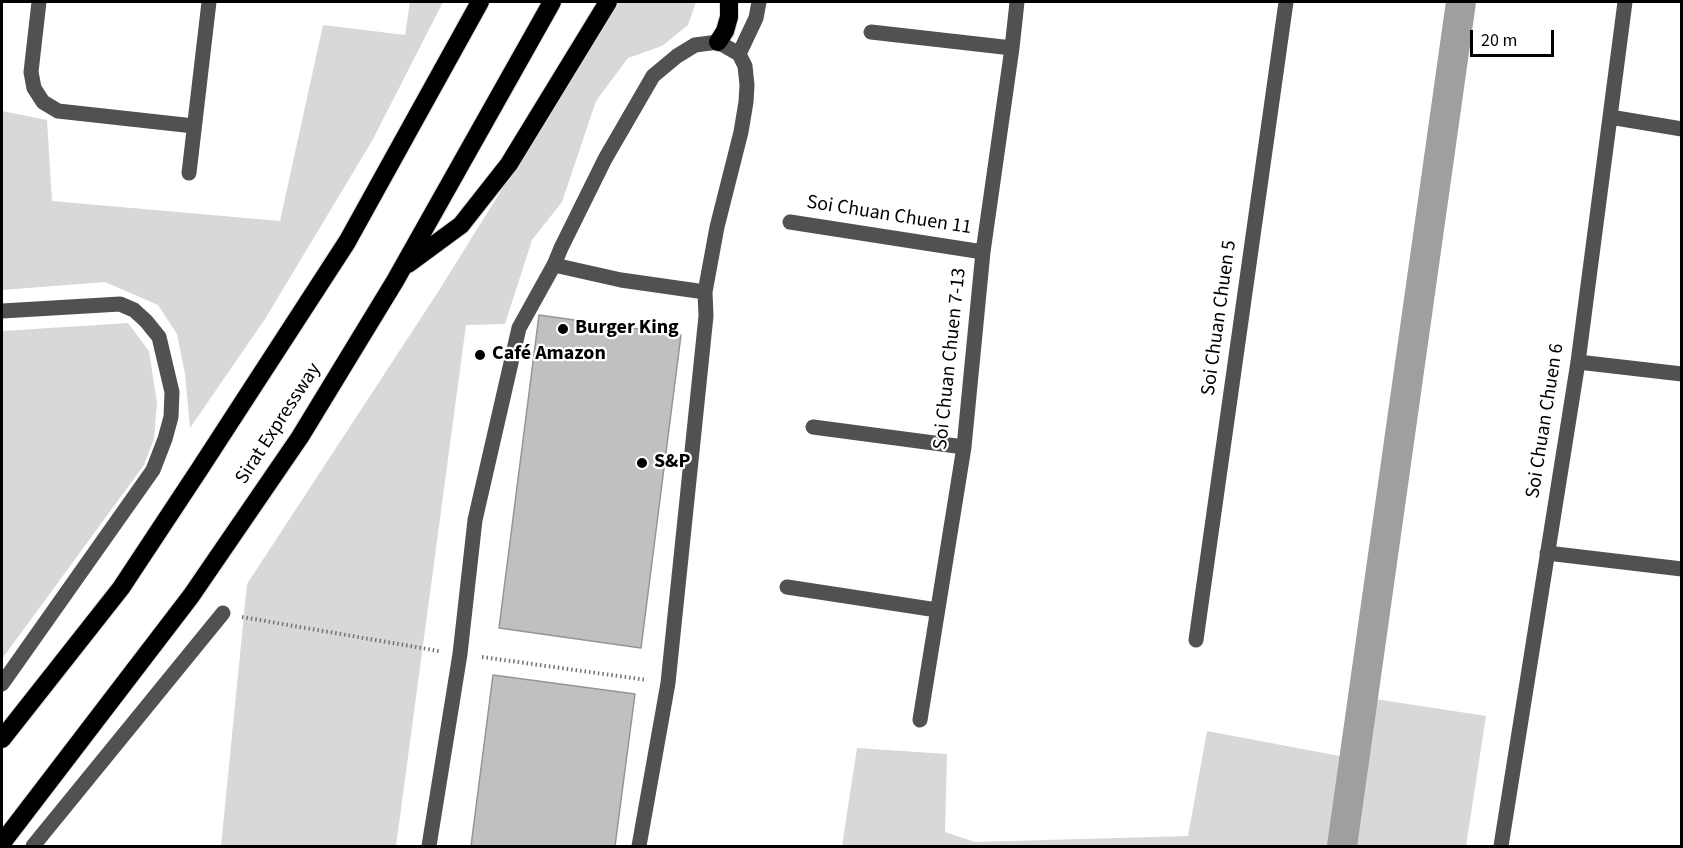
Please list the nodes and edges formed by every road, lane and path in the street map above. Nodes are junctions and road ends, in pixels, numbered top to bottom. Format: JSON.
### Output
{"nodes":[{"id":1,"x":39,"y":2,"type":"edge"},
{"id":2,"x":209,"y":2,"type":"edge"},
{"id":3,"x":480,"y":2,"type":"edge"},
{"id":4,"x":552,"y":2,"type":"edge"},
{"id":5,"x":608,"y":2,"type":"edge"},
{"id":6,"x":729,"y":2,"type":"edge"},
{"id":7,"x":759,"y":2,"type":"edge"},
{"id":8,"x":1017,"y":2,"type":"edge"},
{"id":9,"x":1286,"y":2,"type":"edge"},
{"id":10,"x":1625,"y":2,"type":"edge"},
{"id":11,"x":871,"y":32,"type":"dead end"},
{"id":12,"x":718,"y":42,"type":"junction"},
{"id":13,"x":1012,"y":48,"type":"junction"},
{"id":14,"x":739,"y":54,"type":"junction"},
{"id":15,"x":1610,"y":117,"type":"junction"},
{"id":16,"x":194,"y":126,"type":"junction"},
{"id":17,"x":1682,"y":129,"type":"edge"},
{"id":18,"x":189,"y":173,"type":"dead end"},
{"id":19,"x":790,"y":222,"type":"dead end"},
{"id":20,"x":982,"y":252,"type":"junction"},
{"id":21,"x":554,"y":264,"type":"junction"},
{"id":22,"x":399,"y":275,"type":"junction"},
{"id":23,"x":705,"y":292,"type":"junction"},
{"id":24,"x":2,"y":311,"type":"edge"},
{"id":25,"x":1578,"y":362,"type":"junction"},
{"id":26,"x":1682,"y":374,"type":"edge"},
{"id":27,"x":813,"y":427,"type":"dead end"},
{"id":28,"x":964,"y":447,"type":"junction"},
{"id":29,"x":1547,"y":553,"type":"junction"},
{"id":30,"x":1682,"y":569,"type":"edge"},
{"id":31,"x":787,"y":587,"type":"dead end"},
{"id":32,"x":937,"y":610,"type":"junction"},
{"id":33,"x":223,"y":613,"type":"joint"},
{"id":34,"x":1196,"y":640,"type":"dead end"},
{"id":35,"x":460,"y":654,"type":"junction"},
{"id":36,"x":668,"y":683,"type":"junction"},
{"id":37,"x":2,"y":684,"type":"edge"},
{"id":38,"x":920,"y":720,"type":"dead end"},
{"id":39,"x":2,"y":739,"type":"edge"},
{"id":40,"x":2,"y":843,"type":"edge"},
{"id":41,"x":33,"y":846,"type":"edge"},
{"id":42,"x":429,"y":846,"type":"edge"},
{"id":43,"x":639,"y":846,"type":"edge"},
{"id":44,"x":1501,"y":846,"type":"edge"}],
"edges":[{"from":1,"to":16,"type":"street"},
{"from":2,"to":16,"type":"street"},
{"from":3,"to":39,"type":"highway"},
{"from":4,"to":22,"type":"highway","name":"Sirat Expressway"},
{"from":5,"to":22,"type":"highway"},
{"from":6,"to":12,"type":"highway"},
{"from":7,"to":14,"type":"street"},
{"from":8,"to":13,"type":"street","name":"Soi Chuan Chuen 7-13"},
{"from":9,"to":34,"type":"street","name":"Soi Chuan Chuen 5"},
{"from":10,"to":15,"type":"street","name":"Soi Chuan Chuen 6"},
{"from":11,"to":13,"type":"street"},
{"from":12,"to":14,"type":"street"},
{"from":12,"to":21,"type":"street"},
{"from":13,"to":20,"type":"street","name":"Soi Chuan Chuen 7-13"},
{"from":14,"to":23,"type":"street"},
{"from":15,"to":17,"type":"street"},
{"from":15,"to":25,"type":"street","name":"Soi Chuan Chuen 6"},
{"from":16,"to":18,"type":"street"},
{"from":19,"to":20,"type":"street","name":"Soi Chuan Chuen 11"},
{"from":20,"to":28,"type":"street","name":"Soi Chuan Chuen 7-13"},
{"from":21,"to":23,"type":"street"},
{"from":21,"to":35,"type":"street"},
{"from":22,"to":40,"type":"highway","name":"Sirat Expressway"},
{"from":23,"to":36,"type":"street"},
{"from":24,"to":37,"type":"street"},
{"from":25,"to":26,"type":"street"},
{"from":25,"to":29,"type":"street","name":"Soi Chuan Chuen 6"},
{"from":27,"to":28,"type":"street"},
{"from":28,"to":32,"type":"street","name":"Soi Chuan Chuen 7-13"},
{"from":29,"to":30,"type":"street"},
{"from":29,"to":44,"type":"street","name":"Soi Chuan Chuen 6"},
{"from":31,"to":32,"type":"street"},
{"from":32,"to":38,"type":"street","name":"Soi Chuan Chuen 7-13"},
{"from":33,"to":35,"type":"path"},
{"from":33,"to":41,"type":"street"},
{"from":35,"to":36,"type":"path"},
{"from":35,"to":42,"type":"street"},
{"from":36,"to":43,"type":"street"}]}
